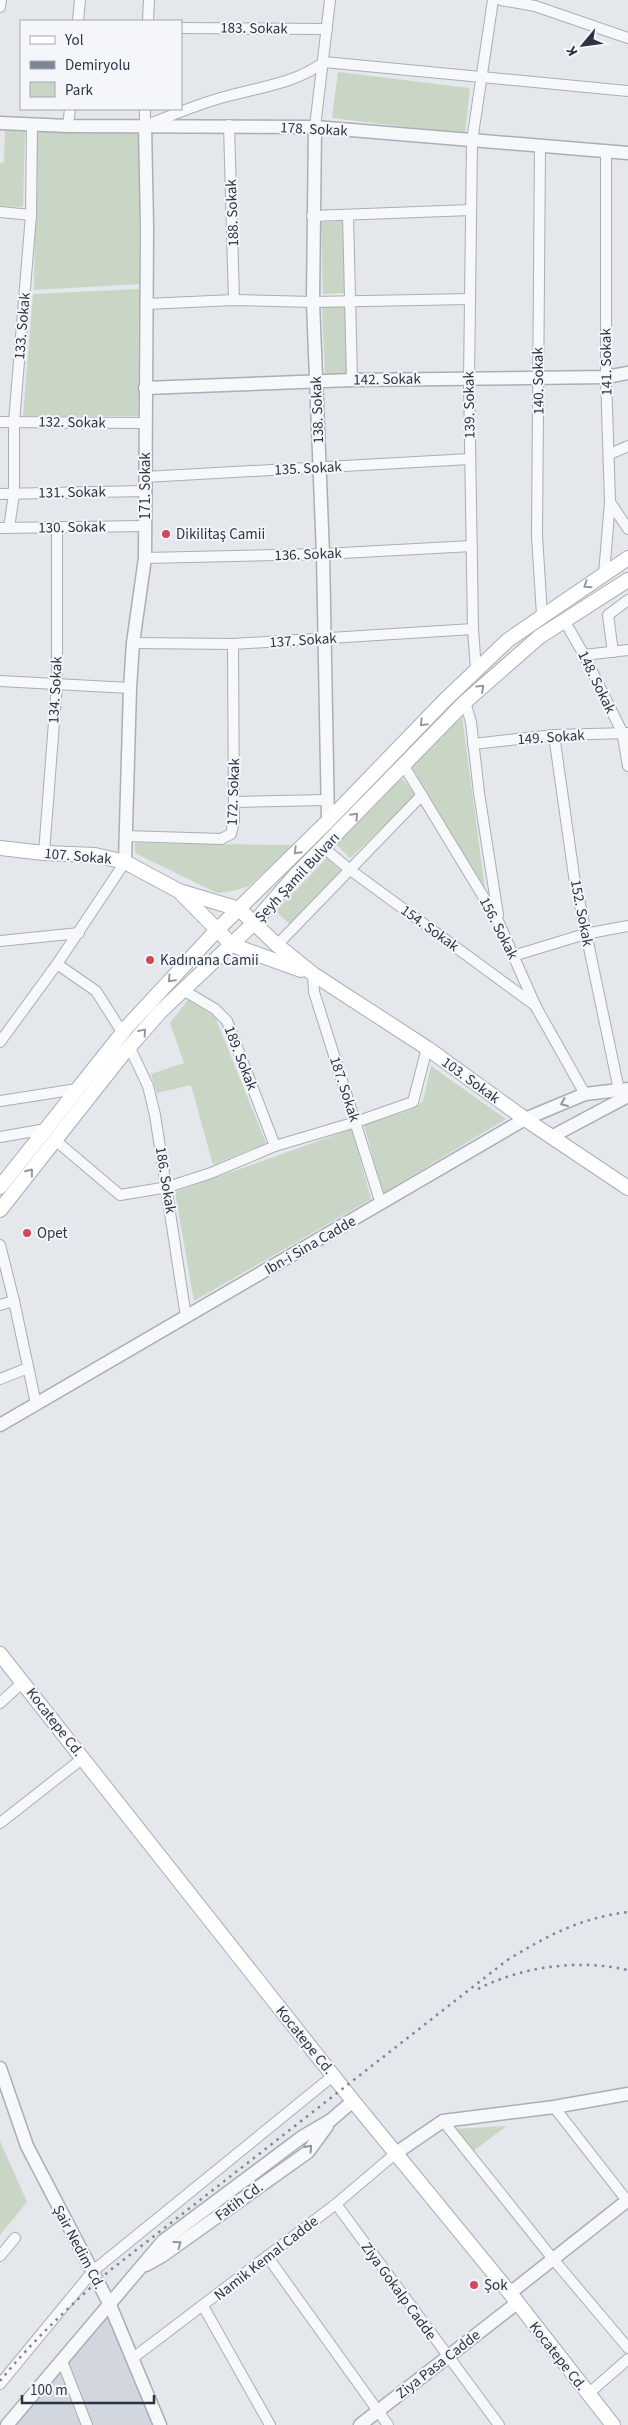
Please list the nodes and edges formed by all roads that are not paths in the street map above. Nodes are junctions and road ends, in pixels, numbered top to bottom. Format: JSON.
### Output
{"nodes":[{"id":1,"x":1,"y":0,"type":"edge"},
{"id":2,"x":80,"y":0,"type":"edge"},
{"id":3,"x":149,"y":0,"type":"edge"},
{"id":4,"x":330,"y":0,"type":"edge"},
{"id":5,"x":492,"y":0,"type":"edge"},
{"id":6,"x":501,"y":0,"type":"edge"},
{"id":7,"x":0,"y":7,"type":"edge"},
{"id":8,"x":78,"y":20,"type":"edge"},
{"id":9,"x":148,"y":20,"type":"edge"},
{"id":10,"x":182,"y":28,"type":"edge"},
{"id":11,"x":327,"y":29,"type":"junction"},
{"id":12,"x":628,"y":38,"type":"edge"},
{"id":13,"x":324,"y":62,"type":"junction"},
{"id":14,"x":480,"y":76,"type":"junction"},
{"id":15,"x":628,"y":91,"type":"edge"},
{"id":16,"x":70,"y":110,"type":"edge"},
{"id":17,"x":146,"y":110,"type":"edge"},
{"id":18,"x":0,"y":122,"type":"edge"},
{"id":19,"x":32,"y":124,"type":"junction"},
{"id":20,"x":229,"y":125,"type":"junction"},
{"id":21,"x":68,"y":126,"type":"junction"},
{"id":22,"x":145,"y":126,"type":"junction"},
{"id":23,"x":314,"y":127,"type":"junction"},
{"id":24,"x":472,"y":141,"type":"junction"},
{"id":25,"x":540,"y":146,"type":"junction"},
{"id":26,"x":606,"y":150,"type":"junction"},
{"id":27,"x":628,"y":153,"type":"edge"},
{"id":28,"x":471,"y":210,"type":"junction"},
{"id":29,"x":0,"y":212,"type":"edge"},
{"id":30,"x":31,"y":215,"type":"junction"},
{"id":31,"x":348,"y":215,"type":"junction"},
{"id":32,"x":312,"y":216,"type":"junction"},
{"id":33,"x":470,"y":299,"type":"junction"},
{"id":34,"x":234,"y":300,"type":"junction"},
{"id":35,"x":350,"y":300,"type":"junction"},
{"id":36,"x":313,"y":302,"type":"junction"},
{"id":37,"x":146,"y":304,"type":"junction"},
{"id":38,"x":628,"y":373,"type":"edge"},
{"id":39,"x":606,"y":377,"type":"junction"},
{"id":40,"x":537,"y":378,"type":"junction"},
{"id":41,"x":469,"y":379,"type":"junction"},
{"id":42,"x":352,"y":380,"type":"junction"},
{"id":43,"x":316,"y":381,"type":"junction"},
{"id":44,"x":145,"y":388,"type":"junction"},
{"id":45,"x":0,"y":422,"type":"edge"},
{"id":46,"x":14,"y":422,"type":"junction"},
{"id":47,"x":144,"y":423,"type":"junction"},
{"id":48,"x":628,"y":446,"type":"edge"},
{"id":49,"x":610,"y":454,"type":"junction"},
{"id":50,"x":470,"y":459,"type":"junction"},
{"id":51,"x":319,"y":467,"type":"junction"},
{"id":52,"x":145,"y":477,"type":"junction"},
{"id":53,"x":145,"y":491,"type":"junction"},
{"id":54,"x":0,"y":494,"type":"edge"},
{"id":55,"x":14,"y":494,"type":"junction"},
{"id":56,"x":610,"y":502,"type":"junction"},
{"id":57,"x":145,"y":526,"type":"junction"},
{"id":58,"x":57,"y":527,"type":"junction"},
{"id":59,"x":5,"y":528,"type":"edge"},
{"id":60,"x":628,"y":529,"type":"edge"},
{"id":61,"x":472,"y":546,"type":"junction"},
{"id":62,"x":323,"y":554,"type":"junction"},
{"id":63,"x":145,"y":558,"type":"junction"},
{"id":64,"x":628,"y":558,"type":"edge"},
{"id":65,"x":604,"y":574,"type":"junction"},
{"id":66,"x":628,"y":580,"type":"edge"},
{"id":67,"x":628,"y":600,"type":"edge"},
{"id":68,"x":542,"y":615,"type":"junction"},
{"id":69,"x":564,"y":620,"type":"junction"},
{"id":70,"x":472,"y":629,"type":"junction"},
{"id":71,"x":324,"y":638,"type":"junction"},
{"id":72,"x":133,"y":643,"type":"junction"},
{"id":73,"x":233,"y":644,"type":"junction"},
{"id":74,"x":628,"y":650,"type":"edge"},
{"id":75,"x":614,"y":652,"type":"junction"},
{"id":76,"x":584,"y":655,"type":"junction"},
{"id":77,"x":476,"y":670,"type":"junction"},
{"id":78,"x":0,"y":681,"type":"edge"},
{"id":79,"x":57,"y":683,"type":"junction"},
{"id":80,"x":130,"y":688,"type":"junction"},
{"id":81,"x":465,"y":702,"type":"junction"},
{"id":82,"x":625,"y":734,"type":"edge"},
{"id":83,"x":554,"y":735,"type":"junction"},
{"id":84,"x":473,"y":744,"type":"junction"},
{"id":85,"x":628,"y":744,"type":"edge"},
{"id":86,"x":404,"y":766,"type":"junction"},
{"id":87,"x":628,"y":766,"type":"edge"},
{"id":88,"x":422,"y":796,"type":"junction"},
{"id":89,"x":326,"y":800,"type":"junction"},
{"id":90,"x":234,"y":802,"type":"junction"},
{"id":91,"x":328,"y":821,"type":"junction"},
{"id":92,"x":126,"y":836,"type":"junction"},
{"id":93,"x":0,"y":848,"type":"edge"},
{"id":94,"x":324,"y":848,"type":"junction"},
{"id":95,"x":44,"y":853,"type":"junction"},
{"id":96,"x":125,"y":862,"type":"junction"},
{"id":97,"x":350,"y":870,"type":"junction"},
{"id":98,"x":179,"y":891,"type":"junction"},
{"id":99,"x":240,"y":909,"type":"junction"},
{"id":100,"x":498,"y":921,"type":"junction"},
{"id":101,"x":254,"y":923,"type":"junction"},
{"id":102,"x":628,"y":926,"type":"edge"},
{"id":103,"x":216,"y":931,"type":"junction"},
{"id":104,"x":79,"y":932,"type":"junction"},
{"id":105,"x":585,"y":934,"type":"junction"},
{"id":106,"x":0,"y":941,"type":"edge"},
{"id":107,"x":232,"y":945,"type":"junction"},
{"id":108,"x":277,"y":945,"type":"junction"},
{"id":109,"x":513,"y":956,"type":"junction"},
{"id":110,"x":57,"y":964,"type":"junction"},
{"id":111,"x":313,"y":974,"type":"junction"},
{"id":112,"x":184,"y":990,"type":"junction"},
{"id":113,"x":536,"y":1007,"type":"junction"},
{"id":114,"x":122,"y":1032,"type":"junction"},
{"id":115,"x":0,"y":1042,"type":"edge"},
{"id":116,"x":130,"y":1048,"type":"junction"},
{"id":117,"x":427,"y":1048,"type":"junction"},
{"id":118,"x":77,"y":1089,"type":"junction"},
{"id":119,"x":625,"y":1092,"type":"edge"},
{"id":120,"x":585,"y":1094,"type":"junction"},
{"id":121,"x":0,"y":1102,"type":"edge"},
{"id":122,"x":525,"y":1119,"type":"junction"},
{"id":123,"x":356,"y":1122,"type":"junction"},
{"id":124,"x":46,"y":1129,"type":"junction"},
{"id":125,"x":0,"y":1137,"type":"edge"},
{"id":126,"x":551,"y":1137,"type":"junction"},
{"id":127,"x":55,"y":1140,"type":"junction"},
{"id":128,"x":275,"y":1146,"type":"junction"},
{"id":129,"x":0,"y":1187,"type":"edge"},
{"id":130,"x":168,"y":1187,"type":"junction"},
{"id":131,"x":628,"y":1188,"type":"edge"},
{"id":132,"x":380,"y":1204,"type":"junction"},
{"id":133,"x":0,"y":1210,"type":"edge"},
{"id":134,"x":0,"y":1245,"type":"edge"},
{"id":135,"x":14,"y":1301,"type":"junction"},
{"id":136,"x":0,"y":1305,"type":"edge"},
{"id":137,"x":186,"y":1317,"type":"junction"},
{"id":138,"x":28,"y":1368,"type":"junction"},
{"id":139,"x":0,"y":1379,"type":"edge"},
{"id":140,"x":36,"y":1404,"type":"junction"},
{"id":141,"x":0,"y":1424,"type":"edge"},
{"id":142,"x":0,"y":1654,"type":"edge"},
{"id":143,"x":23,"y":1682,"type":"junction"},
{"id":144,"x":0,"y":1703,"type":"edge"},
{"id":145,"x":83,"y":1758,"type":"junction"},
{"id":146,"x":0,"y":1823,"type":"edge"},
{"id":147,"x":0,"y":2068,"type":"edge"},
{"id":148,"x":334,"y":2075,"type":"junction"},
{"id":149,"x":628,"y":2094,"type":"edge"},
{"id":150,"x":353,"y":2101,"type":"junction"},
{"id":151,"x":554,"y":2107,"type":"junction"},
{"id":152,"x":443,"y":2121,"type":"junction"},
{"id":153,"x":396,"y":2152,"type":"junction"},
{"id":154,"x":628,"y":2201,"type":"edge"},
{"id":155,"x":336,"y":2204,"type":"junction"},
{"id":156,"x":15,"y":2238,"type":"dead end"},
{"id":157,"x":0,"y":2256,"type":"edge"},
{"id":158,"x":267,"y":2256,"type":"junction"},
{"id":159,"x":553,"y":2259,"type":"junction"},
{"id":160,"x":93,"y":2271,"type":"junction"},
{"id":161,"x":514,"y":2298,"type":"junction"},
{"id":162,"x":110,"y":2304,"type":"junction"},
{"id":163,"x":204,"y":2306,"type":"junction"},
{"id":164,"x":628,"y":2348,"type":"edge"},
{"id":165,"x":446,"y":2356,"type":"junction"},
{"id":166,"x":133,"y":2358,"type":"junction"},
{"id":167,"x":628,"y":2359,"type":"edge"},
{"id":168,"x":62,"y":2361,"type":"junction"},
{"id":169,"x":0,"y":2384,"type":"edge"},
{"id":170,"x":588,"y":2394,"type":"junction"},
{"id":171,"x":378,"y":2411,"type":"junction"},
{"id":172,"x":18,"y":2420,"type":"edge"},
{"id":173,"x":7,"y":2425,"type":"edge"},
{"id":174,"x":87,"y":2425,"type":"edge"},
{"id":175,"x":160,"y":2425,"type":"edge"},
{"id":176,"x":270,"y":2425,"type":"edge"},
{"id":177,"x":360,"y":2425,"type":"edge"},
{"id":178,"x":388,"y":2425,"type":"edge"},
{"id":179,"x":499,"y":2425,"type":"edge"},
{"id":180,"x":613,"y":2425,"type":"edge"}],
"edges":[{"from":1,"to":7,"type":"street"},
{"from":2,"to":8,"type":"street"},
{"from":3,"to":9,"type":"street"},
{"from":4,"to":11,"type":"street","name":"138. Sokak"},
{"from":5,"to":14,"type":"street","name":"139. Sokak"},
{"from":6,"to":12,"type":"street"},
{"from":10,"to":11,"type":"street","name":"183. Sokak"},
{"from":11,"to":13,"type":"street","name":"138. Sokak"},
{"from":13,"to":14,"type":"street"},
{"from":13,"to":22,"type":"street"},
{"from":13,"to":23,"type":"street","name":"138. Sokak"},
{"from":14,"to":15,"type":"street"},
{"from":14,"to":24,"type":"street","name":"139. Sokak"},
{"from":16,"to":21,"type":"street"},
{"from":17,"to":22,"type":"street","name":"171. Sokak"},
{"from":18,"to":19,"type":"street","name":"178. Sokak"},
{"from":19,"to":21,"type":"street","name":"178. Sokak"},
{"from":19,"to":30,"type":"street","name":"133. Sokak"},
{"from":20,"to":22,"type":"street","name":"178. Sokak"},
{"from":20,"to":23,"type":"street","name":"178. Sokak"},
{"from":20,"to":34,"type":"street","name":"188. Sokak"},
{"from":21,"to":22,"type":"street","name":"178. Sokak"},
{"from":22,"to":37,"type":"street","name":"171. Sokak"},
{"from":23,"to":24,"type":"street","name":"178. Sokak"},
{"from":23,"to":32,"type":"street","name":"138. Sokak"},
{"from":24,"to":25,"type":"street","name":"178. Sokak"},
{"from":24,"to":28,"type":"street","name":"139. Sokak"},
{"from":25,"to":26,"type":"street","name":"178. Sokak"},
{"from":25,"to":40,"type":"street","name":"140. Sokak"},
{"from":26,"to":27,"type":"street","name":"178. Sokak"},
{"from":26,"to":39,"type":"street","name":"141. Sokak"},
{"from":28,"to":31,"type":"street"},
{"from":28,"to":33,"type":"street","name":"139. Sokak"},
{"from":29,"to":30,"type":"street"},
{"from":30,"to":46,"type":"street","name":"133. Sokak"},
{"from":31,"to":32,"type":"street"},
{"from":31,"to":35,"type":"street"},
{"from":32,"to":36,"type":"street","name":"138. Sokak"},
{"from":33,"to":35,"type":"street"},
{"from":33,"to":41,"type":"street","name":"139. Sokak"},
{"from":34,"to":36,"type":"street"},
{"from":34,"to":37,"type":"street"},
{"from":35,"to":36,"type":"street"},
{"from":35,"to":42,"type":"street"},
{"from":36,"to":43,"type":"street","name":"138. Sokak"},
{"from":37,"to":44,"type":"street","name":"171. Sokak"},
{"from":38,"to":39,"type":"street","name":"142. Sokak"},
{"from":39,"to":40,"type":"street","name":"142. Sokak"},
{"from":39,"to":49,"type":"street","name":"141. Sokak"},
{"from":40,"to":41,"type":"street","name":"142. Sokak"},
{"from":40,"to":68,"type":"street","name":"140. Sokak"},
{"from":41,"to":42,"type":"street","name":"142. Sokak"},
{"from":41,"to":50,"type":"street","name":"139. Sokak"},
{"from":42,"to":43,"type":"street","name":"142. Sokak"},
{"from":43,"to":44,"type":"street","name":"142. Sokak"},
{"from":43,"to":51,"type":"street","name":"138. Sokak"},
{"from":44,"to":47,"type":"street","name":"171. Sokak"},
{"from":45,"to":46,"type":"street","name":"132. Sokak"},
{"from":46,"to":47,"type":"street","name":"132. Sokak"},
{"from":46,"to":55,"type":"street","name":"133. Sokak"},
{"from":47,"to":52,"type":"street","name":"171. Sokak"},
{"from":48,"to":49,"type":"street"},
{"from":49,"to":56,"type":"street","name":"141. Sokak"},
{"from":50,"to":51,"type":"street","name":"135. Sokak"},
{"from":50,"to":61,"type":"street","name":"139. Sokak"},
{"from":51,"to":52,"type":"street","name":"135. Sokak"},
{"from":51,"to":62,"type":"street","name":"138. Sokak"},
{"from":52,"to":53,"type":"street","name":"171. Sokak"},
{"from":53,"to":55,"type":"street","name":"131. Sokak"},
{"from":53,"to":57,"type":"street","name":"171. Sokak"},
{"from":54,"to":55,"type":"street","name":"131. Sokak"},
{"from":55,"to":59,"type":"street","name":"133. Sokak"},
{"from":56,"to":60,"type":"street"},
{"from":56,"to":65,"type":"street","name":"141. Sokak"},
{"from":57,"to":58,"type":"street","name":"130. Sokak"},
{"from":57,"to":63,"type":"street","name":"171. Sokak"},
{"from":58,"to":59,"type":"street","name":"130. Sokak"},
{"from":58,"to":79,"type":"street","name":"134. Sokak"},
{"from":61,"to":62,"type":"street","name":"136. Sokak"},
{"from":61,"to":70,"type":"street","name":"139. Sokak"},
{"from":62,"to":63,"type":"street","name":"136. Sokak"},
{"from":62,"to":71,"type":"street","name":"138. Sokak"},
{"from":63,"to":72,"type":"street","name":"171. Sokak"},
{"from":64,"to":65,"type":"main road","name":"Şeyh Şamil Bulvarı"},
{"from":65,"to":68,"type":"main road","name":"Şeyh Şamil Bulvarı","one_way":true},
{"from":66,"to":69,"type":"main road","name":"Şeyh Şamil Bulvarı"},
{"from":67,"to":75,"type":"street"},
{"from":68,"to":77,"type":"main road","name":"Şeyh Şamil Bulvarı"},
{"from":69,"to":76,"type":"street","name":"148. Sokak"},
{"from":81,"to":69,"type":"main road","name":"Şeyh Şamil Bulvarı","one_way":true},
{"from":70,"to":71,"type":"street","name":"137. Sokak"},
{"from":70,"to":77,"type":"street","name":"139. Sokak"},
{"from":71,"to":73,"type":"street","name":"137. Sokak"},
{"from":71,"to":89,"type":"street","name":"138. Sokak"},
{"from":72,"to":73,"type":"street","name":"137. Sokak"},
{"from":72,"to":80,"type":"street","name":"171. Sokak"},
{"from":73,"to":90,"type":"street","name":"172. Sokak"},
{"from":74,"to":75,"type":"street"},
{"from":75,"to":76,"type":"street"},
{"from":76,"to":82,"type":"street","name":"148. Sokak"},
{"from":77,"to":91,"type":"main road","name":"Şeyh Şamil Bulvarı","one_way":true},
{"from":78,"to":79,"type":"street"},
{"from":79,"to":80,"type":"street"},
{"from":79,"to":95,"type":"street","name":"134. Sokak"},
{"from":80,"to":92,"type":"street","name":"171. Sokak"},
{"from":81,"to":84,"type":"street"},
{"from":81,"to":86,"type":"main road","name":"Şeyh Şamil Bulvarı"},
{"from":82,"to":83,"type":"street","name":"149. Sokak"},
{"from":82,"to":85,"type":"street","name":"148. Sokak"},
{"from":82,"to":87,"type":"street"},
{"from":83,"to":84,"type":"street","name":"149. Sokak"},
{"from":83,"to":105,"type":"street","name":"152. Sokak"},
{"from":84,"to":100,"type":"street"},
{"from":86,"to":88,"type":"street","name":"156. Sokak"},
{"from":94,"to":86,"type":"main road","name":"Şeyh Şamil Bulvarı","one_way":true},
{"from":88,"to":97,"type":"street"},
{"from":88,"to":100,"type":"street","name":"156. Sokak"},
{"from":89,"to":90,"type":"street"},
{"from":89,"to":91,"type":"street","name":"138. Sokak"},
{"from":90,"to":92,"type":"street","name":"172. Sokak"},
{"from":91,"to":99,"type":"main road","name":"Şeyh Şamil Bulvarı","one_way":true},
{"from":92,"to":96,"type":"street","name":"171. Sokak"},
{"from":93,"to":95,"type":"main road","name":"107. Sokak"},
{"from":94,"to":97,"type":"street","name":"154. Sokak"},
{"from":94,"to":101,"type":"main road","name":"Şeyh Şamil Bulvarı"},
{"from":95,"to":96,"type":"main road","name":"107. Sokak"},
{"from":96,"to":98,"type":"main road","name":"107. Sokak"},
{"from":96,"to":104,"type":"street"},
{"from":97,"to":108,"type":"street"},
{"from":97,"to":113,"type":"street","name":"154. Sokak"},
{"from":98,"to":99,"type":"main road"},
{"from":98,"to":103,"type":"main road","name":"103. Sokak"},
{"from":99,"to":101,"type":"main road","name":"103. Sokak"},
{"from":99,"to":103,"type":"main road","name":"Şeyh Şamil Bulvarı"},
{"from":100,"to":109,"type":"street","name":"156. Sokak"},
{"from":101,"to":107,"type":"main road","name":"Şeyh Şamil Bulvarı"},
{"from":101,"to":108,"type":"main road","name":"103. Sokak"},
{"from":102,"to":105,"type":"street"},
{"from":103,"to":107,"type":"main road","name":"103. Sokak"},
{"from":103,"to":114,"type":"main road","name":"Şeyh Şamil Bulvarı","one_way":true},
{"from":104,"to":106,"type":"street"},
{"from":104,"to":110,"type":"street"},
{"from":105,"to":109,"type":"street"},
{"from":105,"to":119,"type":"street","name":"152. Sokak"},
{"from":107,"to":111,"type":"main road","name":"103. Sokak"},
{"from":107,"to":112,"type":"main road","name":"Şeyh Şamil Bulvarı"},
{"from":108,"to":111,"type":"main road","name":"103. Sokak"},
{"from":109,"to":113,"type":"street","name":"156. Sokak"},
{"from":110,"to":114,"type":"street"},
{"from":110,"to":115,"type":"street"},
{"from":111,"to":117,"type":"main road","name":"103. Sokak"},
{"from":111,"to":123,"type":"street","name":"187. Sokak"},
{"from":116,"to":112,"type":"main road","name":"Şeyh Şamil Bulvarı","one_way":true},
{"from":112,"to":128,"type":"street","name":"189. Sokak"},
{"from":113,"to":120,"type":"street","name":"156. Sokak"},
{"from":114,"to":118,"type":"main road","name":"Şeyh Şamil Bulvarı"},
{"from":116,"to":127,"type":"main road","name":"Şeyh Şamil Bulvarı"},
{"from":116,"to":130,"type":"street","name":"186. Sokak"},
{"from":117,"to":122,"type":"main road","name":"103. Sokak"},
{"from":117,"to":123,"type":"street"},
{"from":118,"to":121,"type":"street"},
{"from":118,"to":124,"type":"main road","name":"Şeyh Şamil Bulvarı"},
{"from":119,"to":120,"type":"street","name":"Ibn-i Sina Cadde"},
{"from":119,"to":126,"type":"street"},
{"from":120,"to":122,"type":"street","name":"Ibn-i Sina Cadde","one_way":true},
{"from":122,"to":126,"type":"main road","name":"103. Sokak"},
{"from":122,"to":132,"type":"street","name":"Ibn-i Sina Cadde"},
{"from":123,"to":128,"type":"street"},
{"from":123,"to":132,"type":"street","name":"187. Sokak"},
{"from":124,"to":125,"type":"street"},
{"from":124,"to":129,"type":"main road","name":"Şeyh Şamil Bulvarı"},
{"from":126,"to":131,"type":"main road","name":"103. Sokak"},
{"from":127,"to":130,"type":"street"},
{"from":133,"to":127,"type":"main road","name":"Şeyh Şamil Bulvarı","one_way":true},
{"from":128,"to":130,"type":"street"},
{"from":130,"to":137,"type":"street","name":"186. Sokak"},
{"from":132,"to":137,"type":"street","name":"Ibn-i Sina Cadde"},
{"from":134,"to":135,"type":"street"},
{"from":135,"to":136,"type":"street"},
{"from":135,"to":138,"type":"street"},
{"from":137,"to":140,"type":"street","name":"Ibn-i Sina Cadde"},
{"from":138,"to":139,"type":"street"},
{"from":138,"to":140,"type":"street"},
{"from":140,"to":141,"type":"street","name":"Ibn-i Sina Cadde"},
{"from":142,"to":143,"type":"main road","name":"Kocatepe Cd."},
{"from":143,"to":144,"type":"street"},
{"from":143,"to":145,"type":"main road","name":"Kocatepe Cd."},
{"from":145,"to":146,"type":"street"},
{"from":145,"to":148,"type":"main road","name":"Kocatepe Cd."},
{"from":147,"to":160,"type":"street","name":"Şair Nedim Cd."},
{"from":148,"to":150,"type":"main road","name":"Kocatepe Cd."},
{"from":148,"to":160,"type":"street"},
{"from":149,"to":151,"type":"street"},
{"from":150,"to":153,"type":"main road","name":"Kocatepe Cd."},
{"from":150,"to":162,"type":"street","name":"Fatih Cd."},
{"from":151,"to":152,"type":"street"},
{"from":151,"to":154,"type":"street"},
{"from":152,"to":153,"type":"street"},
{"from":152,"to":159,"type":"street"},
{"from":153,"to":155,"type":"street","name":"Namik Kemal Cadde"},
{"from":153,"to":161,"type":"main road","name":"Kocatepe Cd."},
{"from":154,"to":159,"type":"street","name":"Ziya Pasa Cadde"},
{"from":155,"to":158,"type":"street","name":"Namik Kemal Cadde"},
{"from":155,"to":165,"type":"street","name":"Ziya Gokalp Cadde"},
{"from":156,"to":157,"type":"street"},
{"from":158,"to":163,"type":"street","name":"Namik Kemal Cadde"},
{"from":158,"to":171,"type":"street"},
{"from":159,"to":161,"type":"street","name":"Ziya Pasa Cadde"},
{"from":159,"to":164,"type":"street"},
{"from":160,"to":162,"type":"street","name":"Şair Nedim Cd."},
{"from":160,"to":169,"type":"street"},
{"from":161,"to":165,"type":"street","name":"Ziya Pasa Cadde"},
{"from":161,"to":170,"type":"main road","name":"Kocatepe Cd."},
{"from":162,"to":166,"type":"street","name":"Şair Nedim Cd."},
{"from":162,"to":168,"type":"street","name":"Fatih Cd."},
{"from":163,"to":166,"type":"street","name":"Namik Kemal Cadde"},
{"from":163,"to":176,"type":"street"},
{"from":165,"to":171,"type":"street","name":"Ziya Pasa Cadde"},
{"from":165,"to":179,"type":"street","name":"Ziya Gokalp Cadde"},
{"from":166,"to":175,"type":"street","name":"Şair Nedim Cd."},
{"from":167,"to":170,"type":"street"},
{"from":168,"to":172,"type":"street","name":"Fatih Cd."},
{"from":168,"to":174,"type":"street"},
{"from":170,"to":180,"type":"main road","name":"Kocatepe Cd."},
{"from":171,"to":177,"type":"street","name":"Ziya Pasa Cadde"},
{"from":171,"to":178,"type":"street"},
{"from":172,"to":173,"type":"street","name":"Fatih Cd."}]}
